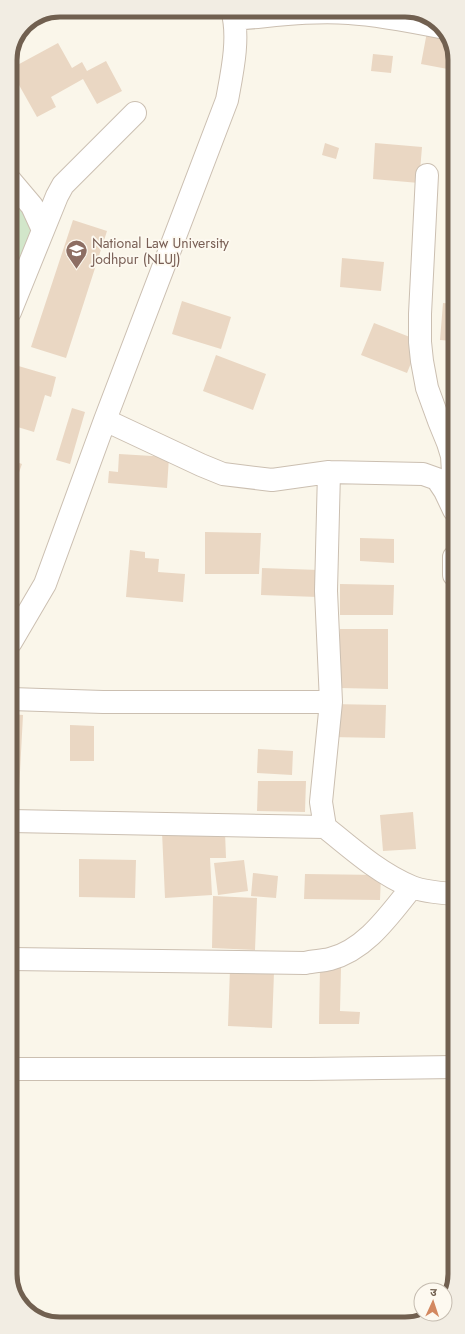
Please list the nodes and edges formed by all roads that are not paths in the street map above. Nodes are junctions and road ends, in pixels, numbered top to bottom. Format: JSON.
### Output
{"nodes":[{"id":1,"x":233,"y":17,"type":"edge"},
{"id":2,"x":389,"y":17,"type":"edge"},
{"id":3,"x":429,"y":25,"type":"edge"},
{"id":4,"x":136,"y":113,"type":"dead end"},
{"id":5,"x":428,"y":174,"type":"dead end"},
{"id":6,"x":17,"y":188,"type":"edge"},
{"id":7,"x":43,"y":230,"type":"junction"},
{"id":8,"x":17,"y":295,"type":"edge"},
{"id":9,"x":105,"y":420,"type":"junction"},
{"id":10,"x":448,"y":443,"type":"edge"},
{"id":11,"x":329,"y":472,"type":"junction"},
{"id":12,"x":448,"y":496,"type":"edge"},
{"id":13,"x":17,"y":632,"type":"edge"},
{"id":14,"x":17,"y":699,"type":"edge"},
{"id":15,"x":331,"y":702,"type":"junction"},
{"id":16,"x":17,"y":821,"type":"edge"},
{"id":17,"x":325,"y":827,"type":"junction"},
{"id":18,"x":412,"y":888,"type":"junction"},
{"id":19,"x":448,"y":893,"type":"edge"},
{"id":20,"x":17,"y":959,"type":"edge"},
{"id":21,"x":448,"y":1067,"type":"edge"},
{"id":22,"x":17,"y":1069,"type":"edge"}],
"edges":[{"from":1,"to":9,"type":"street"},
{"from":2,"to":3,"type":"street"},
{"from":4,"to":7,"type":"street"},
{"from":5,"to":10,"type":"street"},
{"from":6,"to":7,"type":"street"},
{"from":7,"to":8,"type":"street"},
{"from":9,"to":11,"type":"street"},
{"from":9,"to":13,"type":"street"},
{"from":11,"to":12,"type":"street"},
{"from":11,"to":15,"type":"street"},
{"from":14,"to":15,"type":"street"},
{"from":15,"to":17,"type":"street"},
{"from":16,"to":17,"type":"street"},
{"from":17,"to":18,"type":"street"},
{"from":18,"to":19,"type":"street"},
{"from":18,"to":20,"type":"street"},
{"from":21,"to":22,"type":"street"}]}
